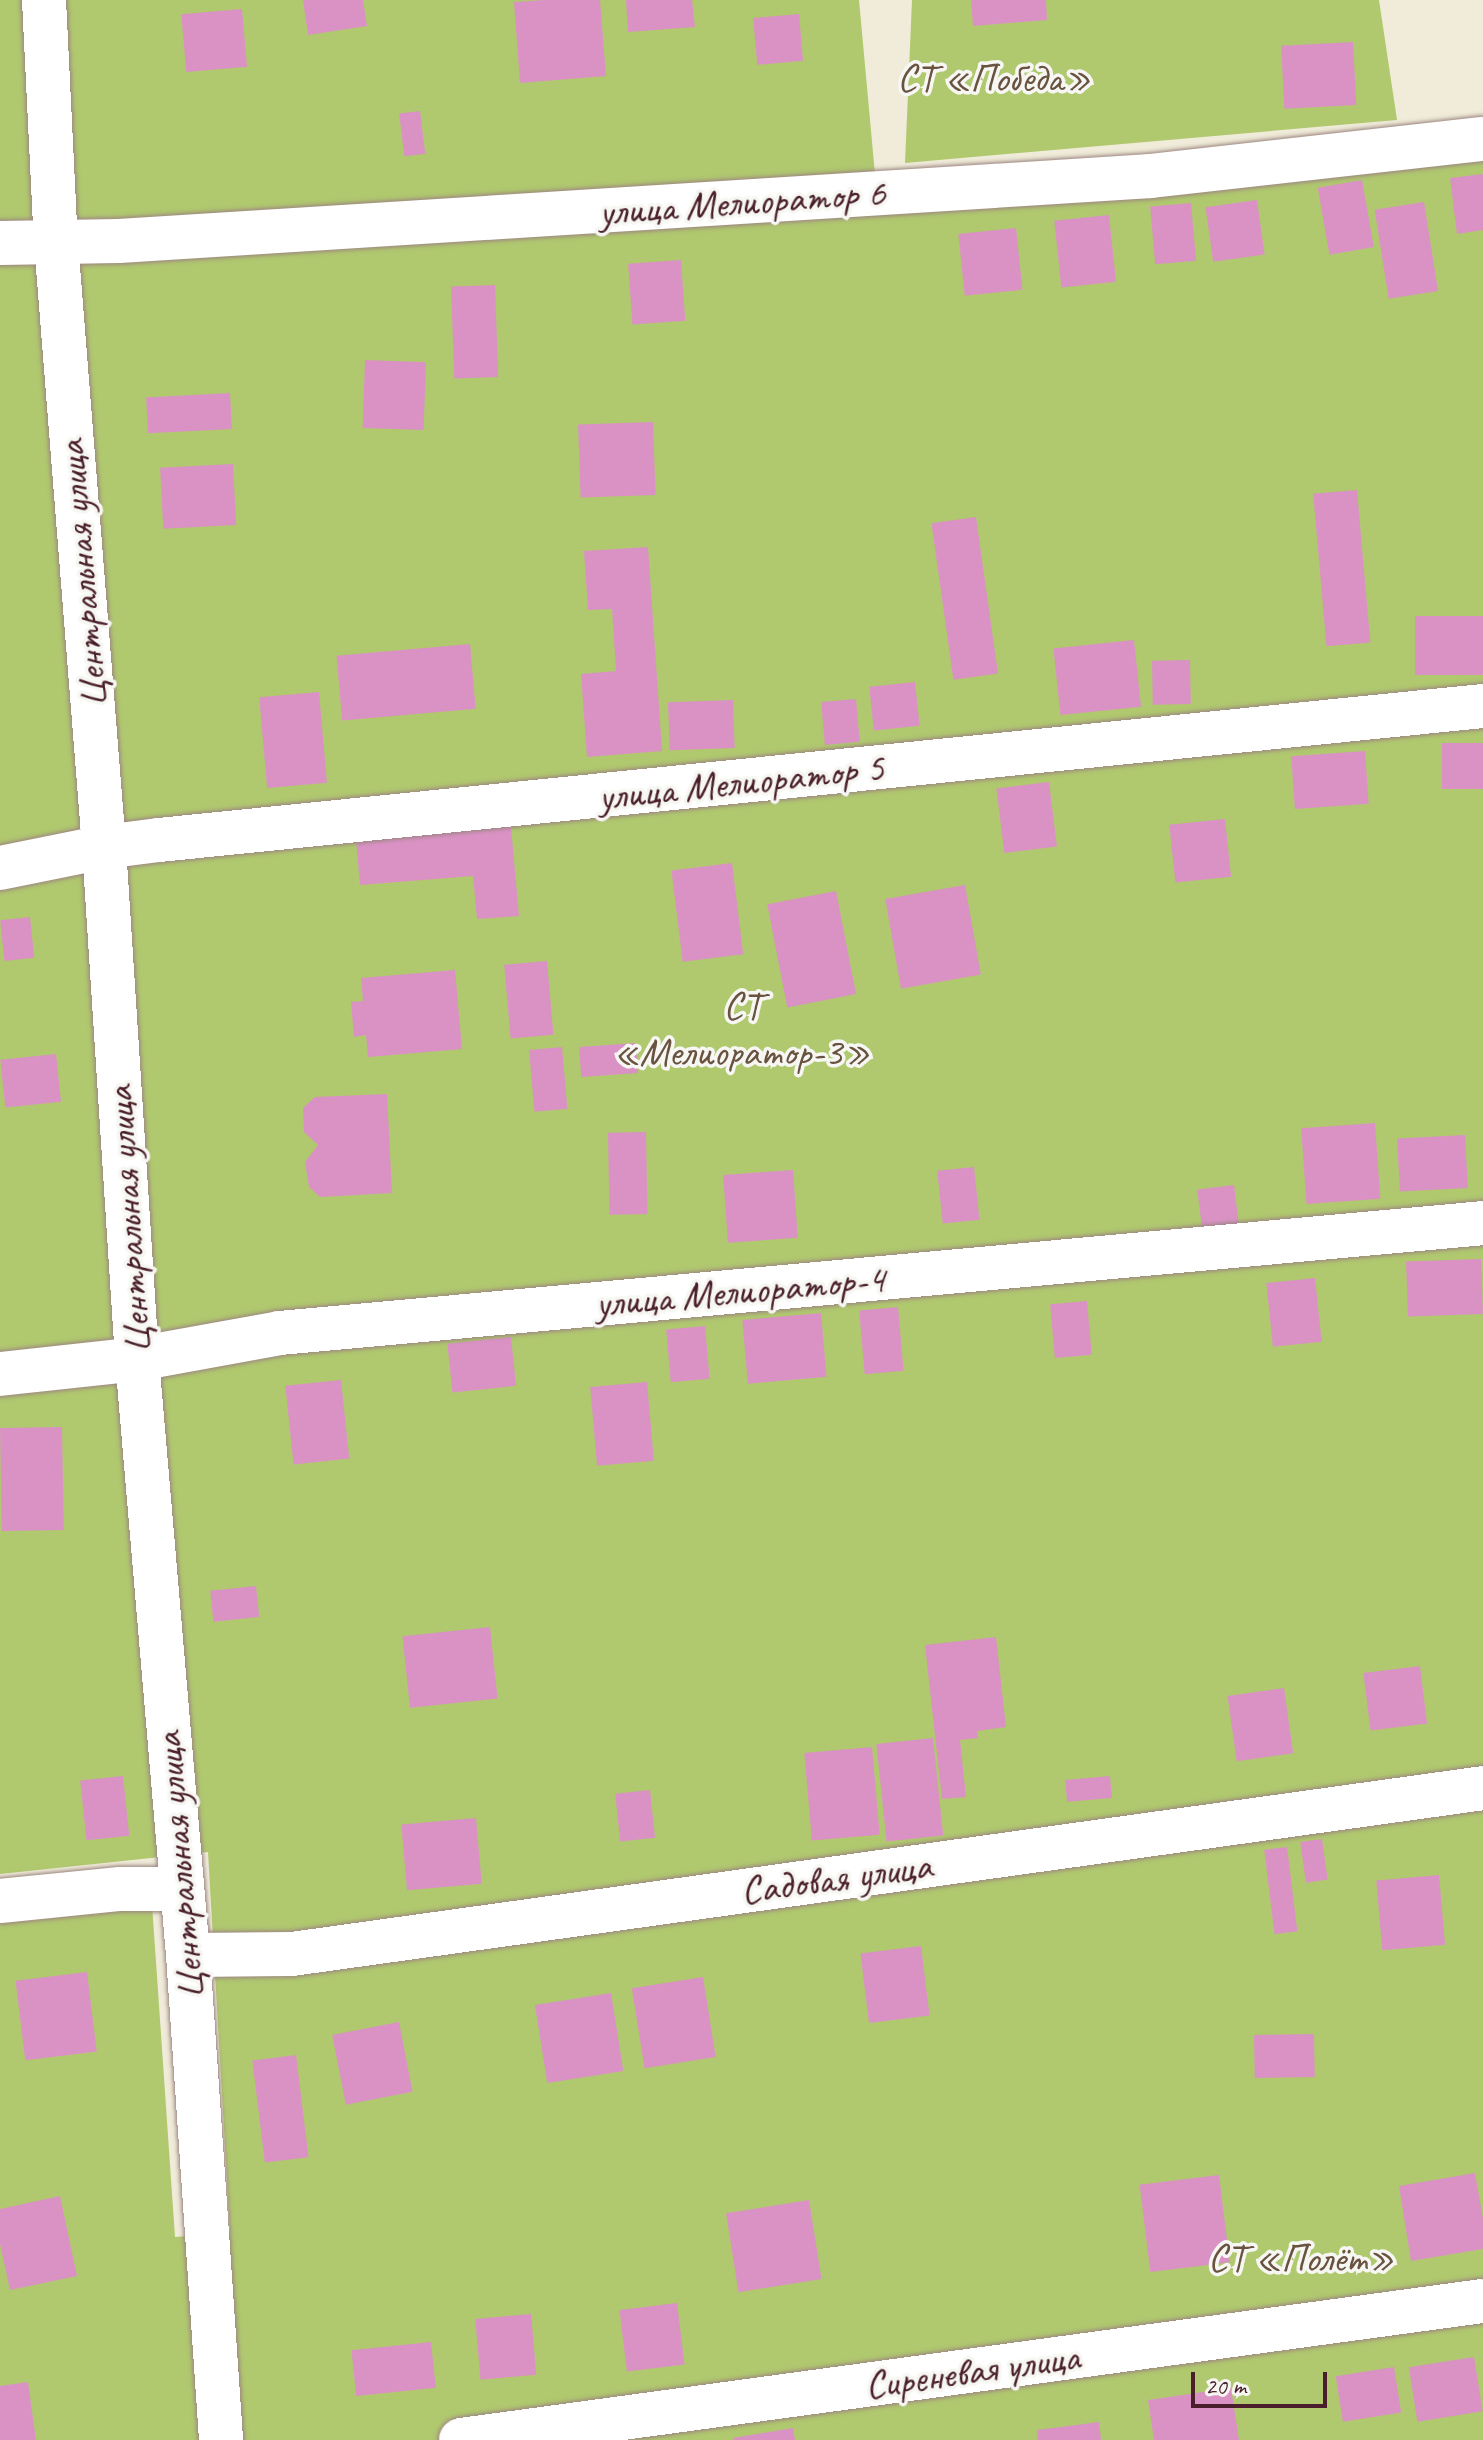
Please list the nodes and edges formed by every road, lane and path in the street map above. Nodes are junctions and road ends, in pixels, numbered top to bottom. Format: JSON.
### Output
{"nodes":[{"id":1,"x":44,"y":0,"type":"edge"},
{"id":2,"x":1483,"y":139,"type":"edge"},
{"id":3,"x":56,"y":242,"type":"junction"},
{"id":4,"x":0,"y":243,"type":"edge"},
{"id":5,"x":1483,"y":706,"type":"edge"},
{"id":6,"x":104,"y":847,"type":"junction"},
{"id":7,"x":0,"y":868,"type":"edge"},
{"id":8,"x":1483,"y":1223,"type":"edge"},
{"id":9,"x":137,"y":1359,"type":"junction"},
{"id":10,"x":0,"y":1374,"type":"edge"},
{"id":11,"x":1483,"y":1788,"type":"edge"},
{"id":12,"x":180,"y":1889,"type":"junction"},
{"id":13,"x":0,"y":1901,"type":"edge"},
{"id":14,"x":188,"y":1955,"type":"junction"},
{"id":15,"x":1483,"y":2301,"type":"edge"},
{"id":16,"x":221,"y":2440,"type":"edge"},
{"id":17,"x":461,"y":2440,"type":"edge"}],
"edges":[{"from":1,"to":3,"type":"street","name":"Центральная улица"},
{"from":2,"to":3,"type":"street","name":"улица Мелиоратор 6"},
{"from":3,"to":4,"type":"street","name":"улица Мелиоратор 6"},
{"from":3,"to":6,"type":"street","name":"Центральная улица"},
{"from":5,"to":6,"type":"street","name":"улица Мелиоратор 5"},
{"from":6,"to":7,"type":"street","name":"улица Мелиоратор 5"},
{"from":6,"to":9,"type":"street","name":"Центральная улица"},
{"from":8,"to":9,"type":"street","name":"улица Мелиоратор-4"},
{"from":9,"to":10,"type":"street","name":"улица Мелиоратор-4"},
{"from":9,"to":12,"type":"street","name":"Центральная улица"},
{"from":11,"to":14,"type":"street","name":"Садовая улица"},
{"from":12,"to":13,"type":"street"},
{"from":12,"to":14,"type":"street","name":"Центральная улица"},
{"from":14,"to":16,"type":"street","name":"Центральная улица"},
{"from":15,"to":17,"type":"street","name":"Сиреневая улица"}]}
